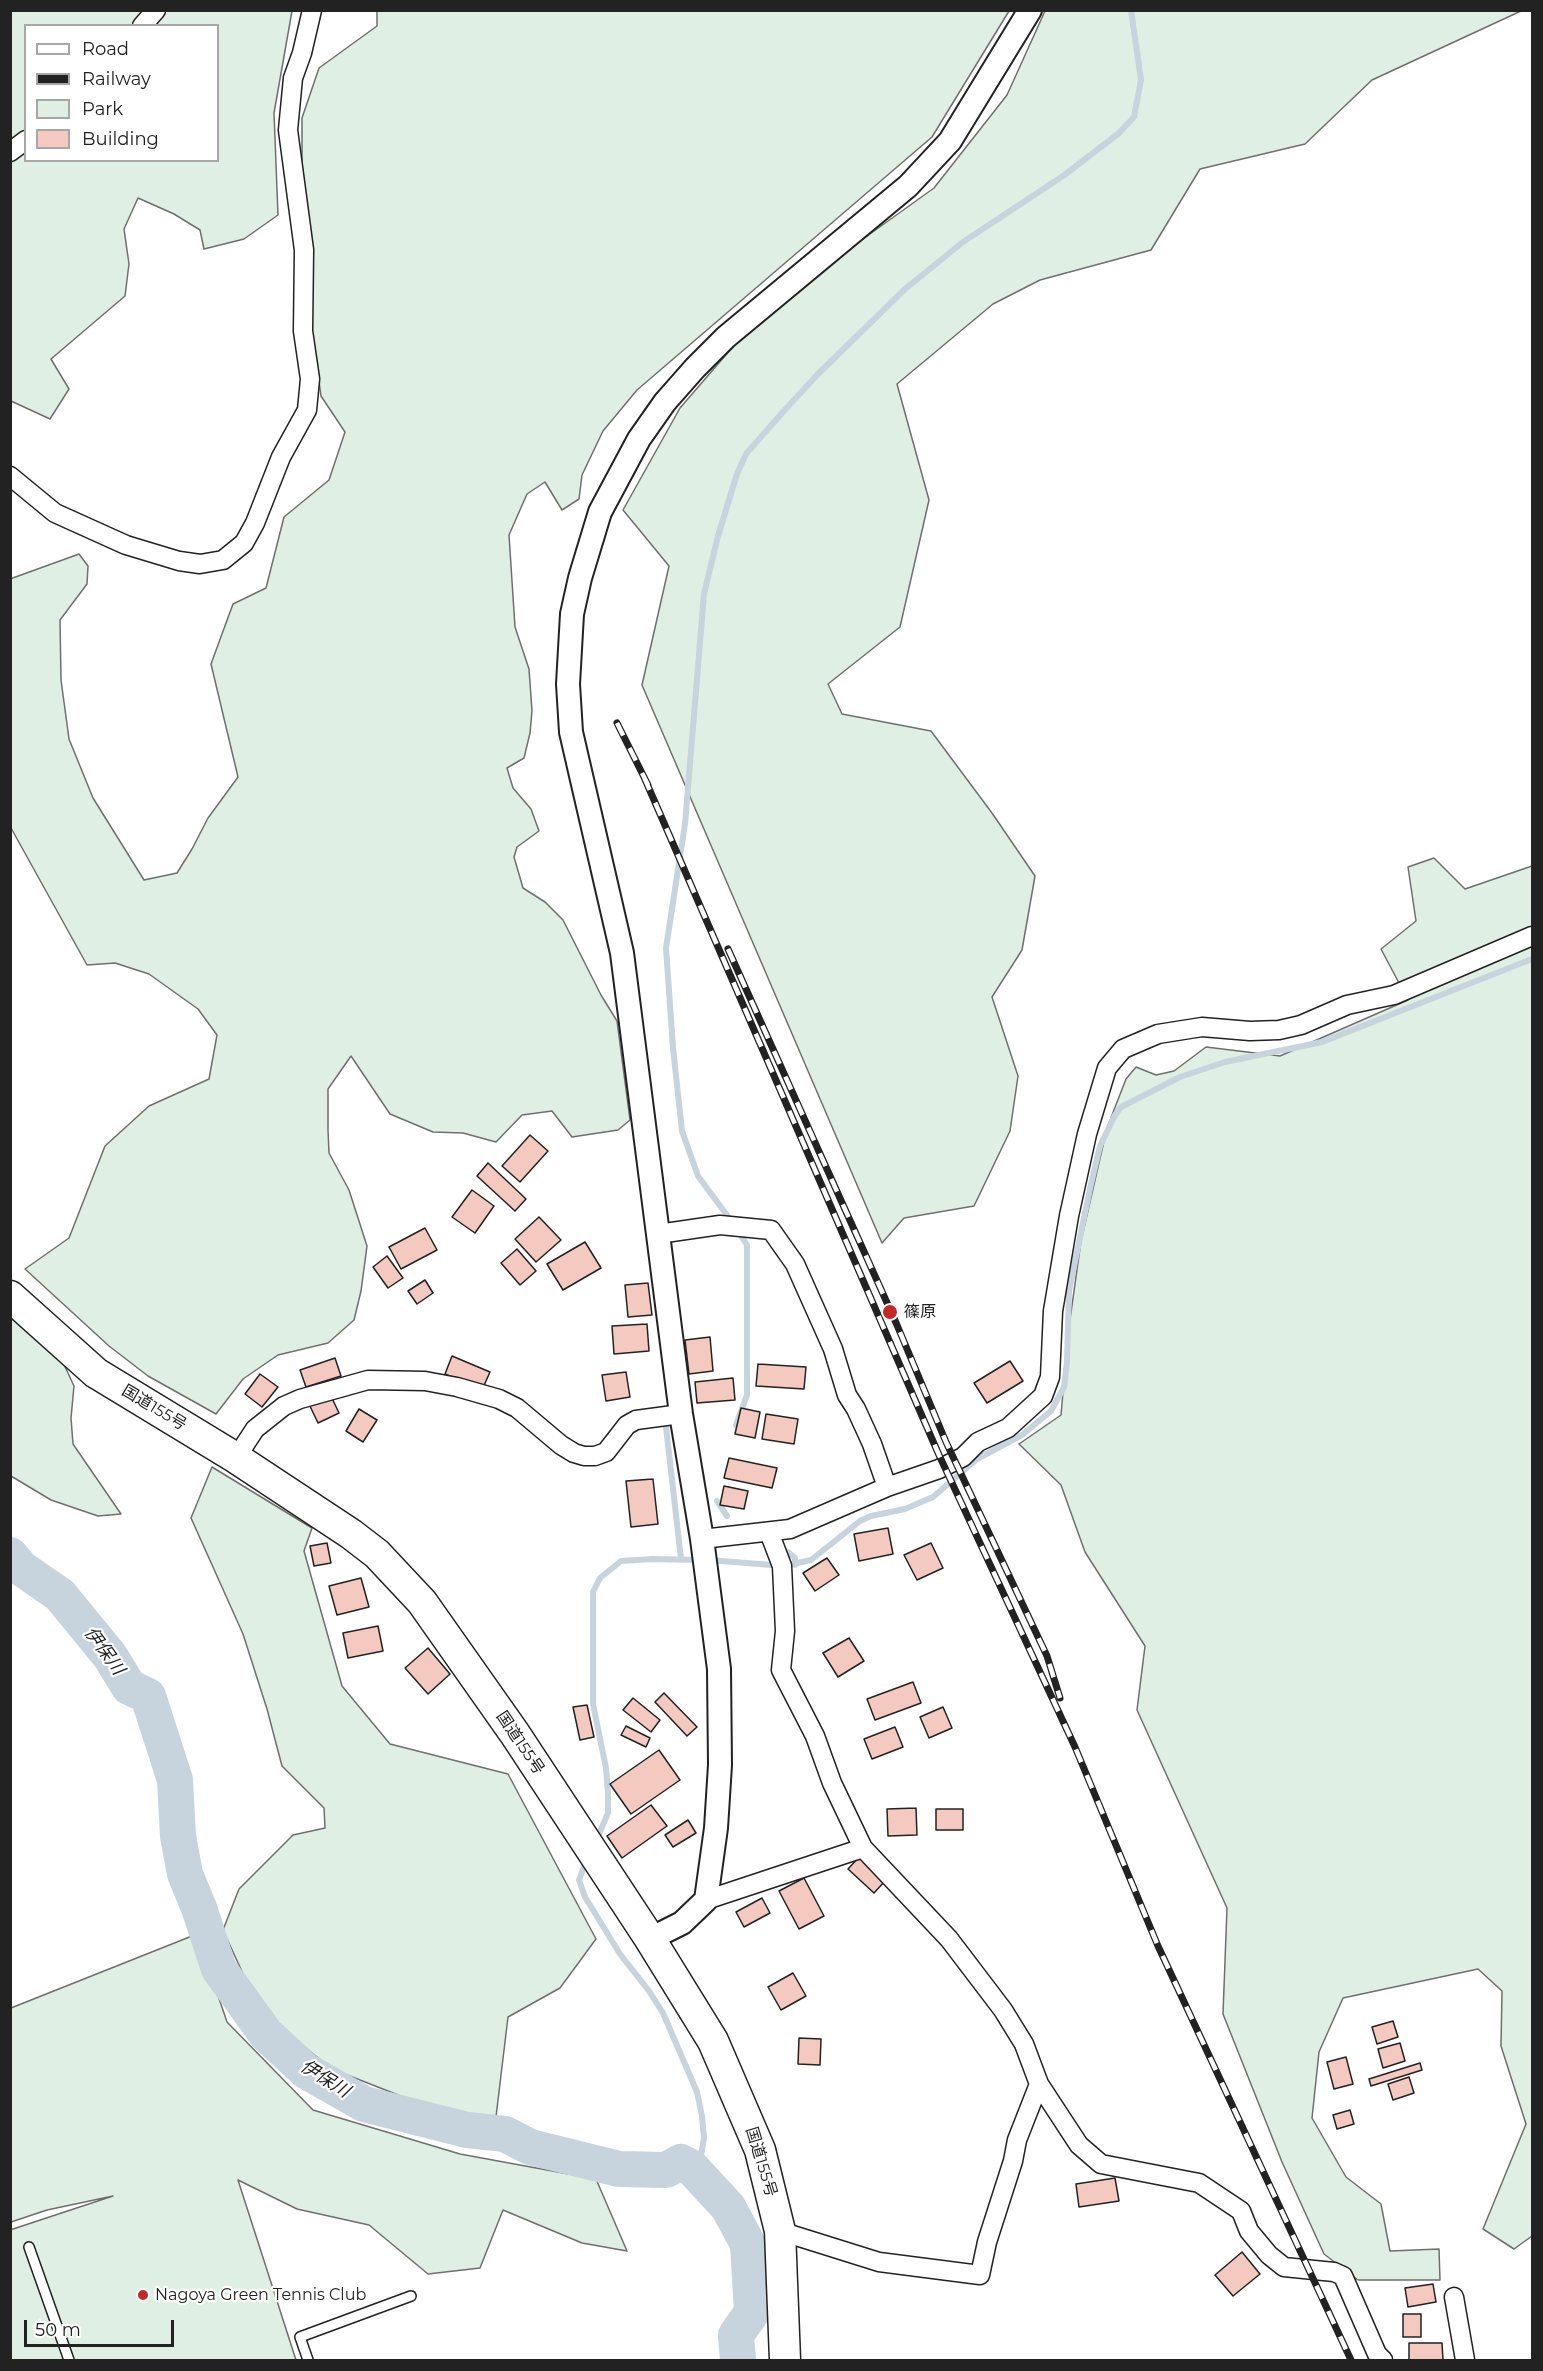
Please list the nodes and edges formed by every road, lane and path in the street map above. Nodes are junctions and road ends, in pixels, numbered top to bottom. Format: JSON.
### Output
{"nodes":[{"id":1,"x":156,"y":10,"type":"edge"},
{"id":2,"x":312,"y":10,"type":"edge"},
{"id":3,"x":1030,"y":10,"type":"edge"},
{"id":4,"x":144,"y":24,"type":"edge"},
{"id":5,"x":24,"y":142,"type":"edge"},
{"id":6,"x":10,"y":152,"type":"edge"},
{"id":7,"x":10,"y":476,"type":"edge"},
{"id":8,"x":1533,"y":936,"type":"edge"},
{"id":9,"x":658,"y":1234,"type":"junction"},
{"id":10,"x":10,"y":1296,"type":"edge"},
{"id":11,"x":681,"y":1414,"type":"junction"},
{"id":12,"x":236,"y":1458,"type":"junction"},
{"id":13,"x":887,"y":1487,"type":"junction"},
{"id":14,"x":769,"y":1532,"type":"junction"},
{"id":15,"x":702,"y":1539,"type":"junction"},
{"id":16,"x":863,"y":1848,"type":"junction"},
{"id":17,"x":706,"y":1900,"type":"junction"},
{"id":18,"x":650,"y":1939,"type":"junction"},
{"id":19,"x":1039,"y":2084,"type":"junction"},
{"id":20,"x":780,"y":2231,"type":"junction"},
{"id":21,"x":29,"y":2247,"type":"dead end"},
{"id":22,"x":411,"y":2296,"type":"dead end"},
{"id":23,"x":1454,"y":2297,"type":"dead end"},
{"id":24,"x":69,"y":2361,"type":"edge"},
{"id":25,"x":308,"y":2361,"type":"edge"},
{"id":26,"x":785,"y":2361,"type":"edge"},
{"id":27,"x":1383,"y":2361,"type":"edge"},
{"id":28,"x":1465,"y":2361,"type":"edge"}],
"edges":[{"from":1,"to":4,"type":"street"},
{"from":2,"to":7,"type":"street"},
{"from":3,"to":9,"type":"street"},
{"from":5,"to":6,"type":"street"},
{"from":8,"to":13,"type":"street"},
{"from":9,"to":11,"type":"street"},
{"from":9,"to":13,"type":"street"},
{"from":10,"to":12,"type":"highway","name":"国道155号"},
{"from":11,"to":12,"type":"street"},
{"from":11,"to":15,"type":"street"},
{"from":12,"to":18,"type":"highway","name":"国道155号"},
{"from":13,"to":14,"type":"street"},
{"from":14,"to":15,"type":"street"},
{"from":14,"to":16,"type":"street"},
{"from":15,"to":17,"type":"street"},
{"from":16,"to":17,"type":"street"},
{"from":16,"to":19,"type":"street"},
{"from":17,"to":18,"type":"street"},
{"from":18,"to":20,"type":"highway","name":"国道155号"},
{"from":19,"to":20,"type":"street"},
{"from":19,"to":27,"type":"street"},
{"from":20,"to":26,"type":"highway","name":"国道155号"},
{"from":21,"to":24,"type":"lane"},
{"from":22,"to":25,"type":"lane"},
{"from":23,"to":28,"type":"street"}]}
